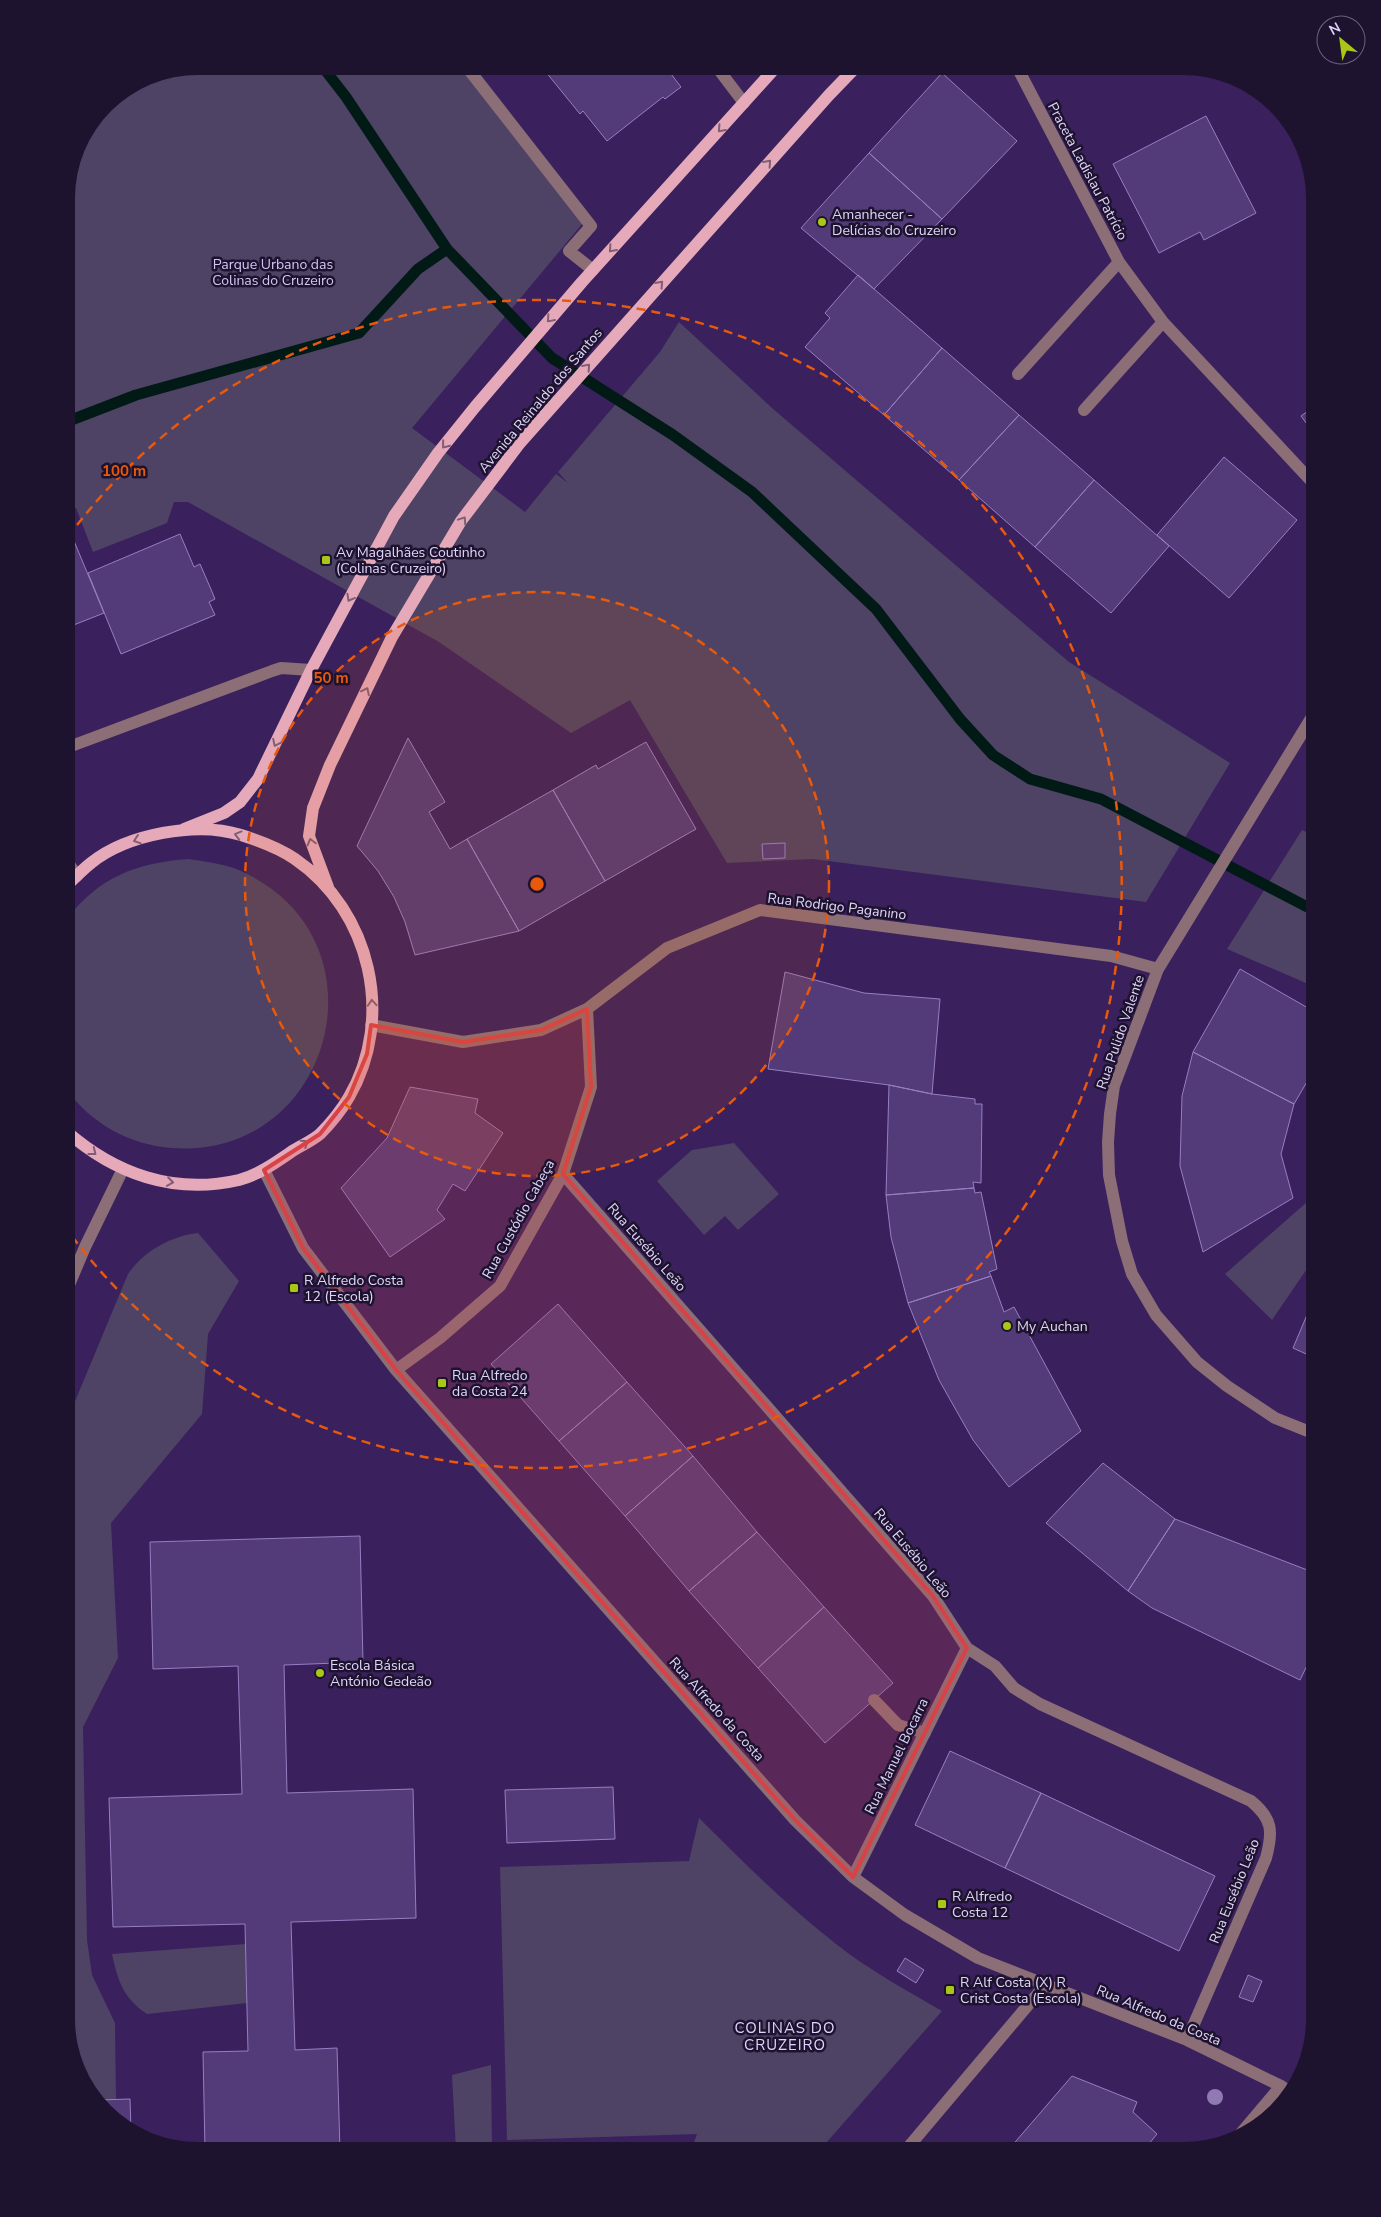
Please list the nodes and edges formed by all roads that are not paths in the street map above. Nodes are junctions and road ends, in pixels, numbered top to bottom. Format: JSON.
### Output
{"nodes":[{"id":1,"x":473,"y":75,"type":"edge"},
{"id":2,"x":723,"y":75,"type":"edge"},
{"id":3,"x":769,"y":75,"type":"edge"},
{"id":4,"x":848,"y":75,"type":"edge"},
{"id":5,"x":1022,"y":75,"type":"edge"},
{"id":6,"x":744,"y":103,"type":"junction"},
{"id":7,"x":1120,"y":262,"type":"junction"},
{"id":8,"x":593,"y":270,"type":"junction"},
{"id":9,"x":1163,"y":322,"type":"junction"},
{"id":10,"x":1018,"y":374,"type":"dead end"},
{"id":11,"x":1084,"y":410,"type":"dead end"},
{"id":12,"x":1306,"y":475,"type":"edge"},
{"id":13,"x":311,"y":670,"type":"junction"},
{"id":14,"x":1306,"y":727,"type":"edge"},
{"id":15,"x":75,"y":745,"type":"edge"},
{"id":16,"x":184,"y":829,"type":"junction"},
{"id":17,"x":75,"y":873,"type":"edge"},
{"id":18,"x":77,"y":876,"type":"joint"},
{"id":19,"x":328,"y":888,"type":"junction"},
{"id":20,"x":1158,"y":969,"type":"junction"},
{"id":21,"x":588,"y":1009,"type":"junction"},
{"id":22,"x":371,"y":1025,"type":"junction"},
{"id":23,"x":75,"y":1138,"type":"edge"},
{"id":24,"x":123,"y":1169,"type":"junction"},
{"id":25,"x":264,"y":1170,"type":"junction"},
{"id":26,"x":563,"y":1174,"type":"junction"},
{"id":27,"x":75,"y":1271,"type":"edge"},
{"id":28,"x":396,"y":1370,"type":"junction"},
{"id":29,"x":1306,"y":1430,"type":"edge"},
{"id":30,"x":967,"y":1648,"type":"junction"},
{"id":31,"x":874,"y":1700,"type":"dead end"},
{"id":32,"x":924,"y":1733,"type":"junction"},
{"id":33,"x":853,"y":1877,"type":"junction"},
{"id":34,"x":1045,"y":1985,"type":"junction"},
{"id":35,"x":1187,"y":2040,"type":"junction"},
{"id":36,"x":1284,"y":2089,"type":"edge"},
{"id":37,"x":913,"y":2142,"type":"edge"}],
"edges":[{"from":1,"to":8,"type":"street"},
{"from":2,"to":6,"type":"street"},
{"from":3,"to":6,"type":"main road"},
{"from":19,"to":4,"type":"main road","name":"Avenida Reinaldo dos Santos","one_way":true},
{"from":5,"to":7,"type":"street","name":"Praceta Ladislau Patrício"},
{"from":6,"to":8,"type":"main road","one_way":true},
{"from":7,"to":9,"type":"street","name":"Praceta Ladislau Patrício"},
{"from":7,"to":10,"type":"street","name":"Praceta Ladislau Patrício"},
{"from":8,"to":13,"type":"main road","one_way":true},
{"from":9,"to":11,"type":"street"},
{"from":9,"to":12,"type":"street","name":"Praceta Ladislau Patrício"},
{"from":13,"to":15,"type":"street"},
{"from":13,"to":16,"type":"main road","one_way":true},
{"from":14,"to":20,"type":"street"},
{"from":16,"to":18,"type":"main road","one_way":true},
{"from":19,"to":16,"type":"main road","one_way":true},
{"from":17,"to":18,"type":"street"},
{"from":22,"to":19,"type":"main road","one_way":true},
{"from":20,"to":21,"type":"street","name":"Rua Rodrigo Paganino"},
{"from":20,"to":29,"type":"street","name":"Rua Pulido Valente"},
{"from":21,"to":22,"type":"street","name":"Rua Rodrigo Paganino"},
{"from":21,"to":26,"type":"street","name":"Rua Custódio Cabeça"},
{"from":25,"to":22,"type":"main road","one_way":true},
{"from":23,"to":24,"type":"main road","one_way":true},
{"from":24,"to":25,"type":"main road","one_way":true},
{"from":24,"to":27,"type":"street"},
{"from":25,"to":28,"type":"street","name":"Rua Alfredo da Costa"},
{"from":26,"to":28,"type":"street","name":"Rua Custódio Cabeça"},
{"from":26,"to":30,"type":"street","name":"Rua Eusébio Leão"},
{"from":28,"to":33,"type":"street","name":"Rua Alfredo da Costa"},
{"from":30,"to":32,"type":"street","name":"Rua Manuel Bocarra"},
{"from":30,"to":35,"type":"street","name":"Rua Eusébio Leão"},
{"from":31,"to":32,"type":"street"},
{"from":32,"to":33,"type":"street","name":"Rua Manuel Bocarra"},
{"from":33,"to":34,"type":"street","name":"Rua Alfredo da Costa"},
{"from":34,"to":35,"type":"street","name":"Rua Alfredo da Costa"},
{"from":34,"to":37,"type":"street"},
{"from":35,"to":36,"type":"street","name":"Rua Alfredo da Costa"}]}
